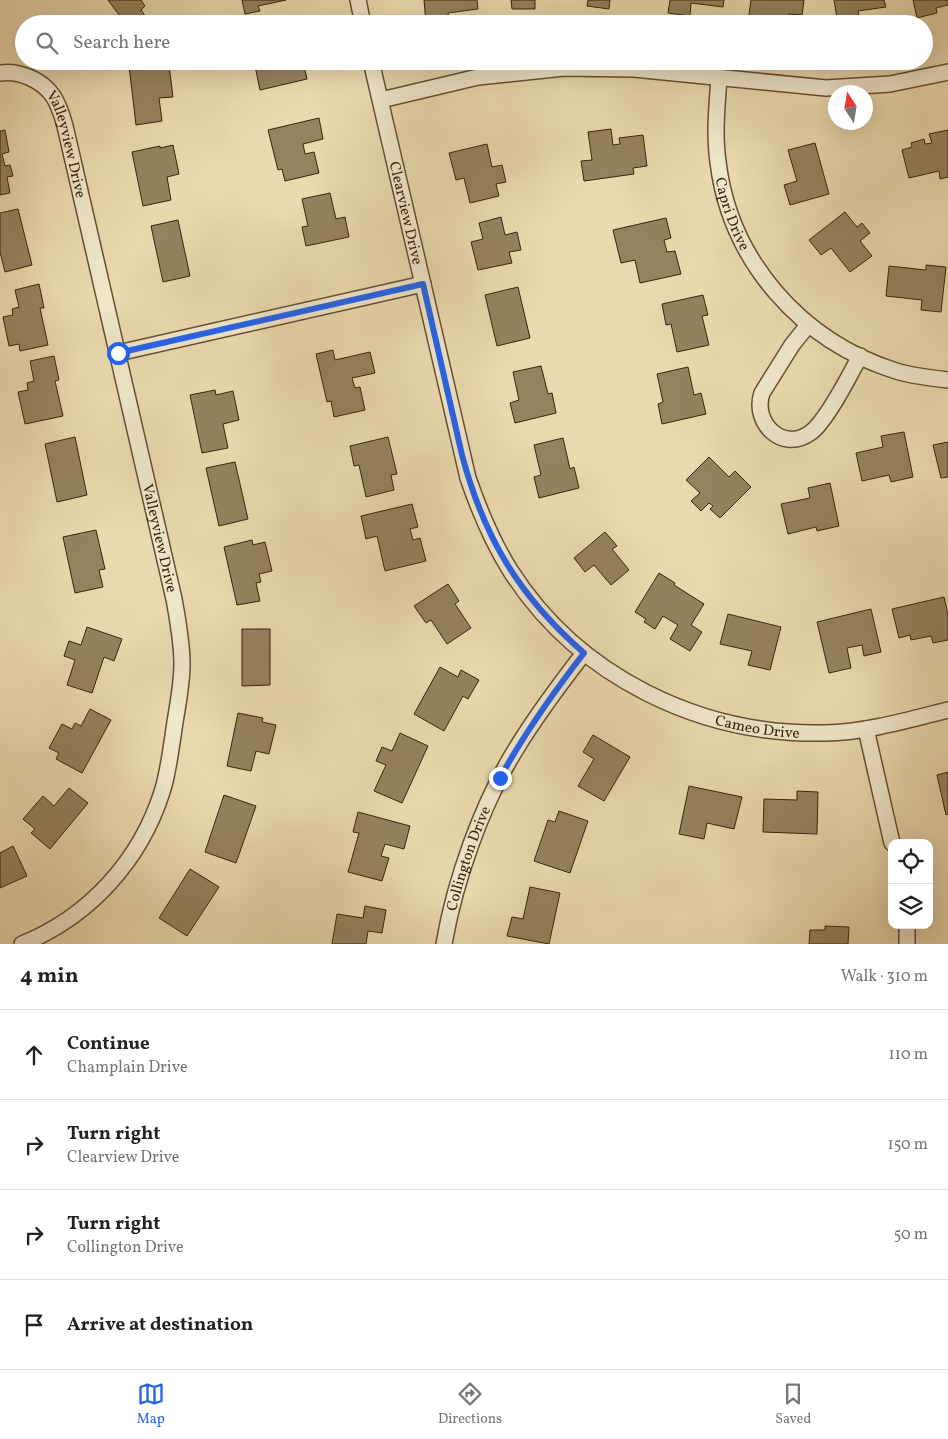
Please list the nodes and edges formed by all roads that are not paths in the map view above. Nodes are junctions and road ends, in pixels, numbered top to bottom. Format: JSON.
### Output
{"nodes":[{"id":1,"x":358,"y":0,"type":"edge"},
{"id":2,"x":361,"y":15,"type":"edge"},
{"id":3,"x":374,"y":70,"type":"edge"},
{"id":4,"x":544,"y":70,"type":"edge"},
{"id":5,"x":634,"y":70,"type":"edge"},
{"id":6,"x":0,"y":72,"type":"edge"},
{"id":7,"x":948,"y":72,"type":"edge"},
{"id":8,"x":719,"y":78,"type":"junction"},
{"id":9,"x":380,"y":100,"type":"junction"},
{"id":10,"x":423,"y":284,"type":"junction"},
{"id":11,"x":808,"y":325,"type":"junction"},
{"id":12,"x":118,"y":353,"type":"junction"},
{"id":13,"x":860,"y":356,"type":"junction"},
{"id":14,"x":948,"y":380,"type":"edge"},
{"id":15,"x":584,"y":653,"type":"junction"},
{"id":16,"x":948,"y":710,"type":"edge"},
{"id":17,"x":866,"y":729,"type":"junction"},
{"id":18,"x":891,"y":839,"type":"edge"},
{"id":19,"x":907,"y":929,"type":"edge"},
{"id":20,"x":22,"y":944,"type":"edge"},
{"id":21,"x":444,"y":944,"type":"edge"},
{"id":22,"x":907,"y":944,"type":"edge"}],
"edges":[{"from":1,"to":2,"type":"street"},
{"from":3,"to":9,"type":"street","name":"Clearview Drive"},
{"from":4,"to":9,"type":"street"},
{"from":5,"to":8,"type":"street"},
{"from":6,"to":12,"type":"street","name":"Valleyview Drive"},
{"from":7,"to":8,"type":"street"},
{"from":8,"to":11,"type":"street","name":"Capri Drive"},
{"from":9,"to":10,"type":"street","name":"Clearview Drive"},
{"from":10,"to":12,"type":"street"},
{"from":10,"to":15,"type":"street","name":"Clearview Drive"},
{"from":11,"to":13,"type":"street","name":"Capri Drive"},
{"from":11,"to":13,"type":"street"},
{"from":12,"to":20,"type":"street","name":"Valleyview Drive"},
{"from":13,"to":14,"type":"street","name":"Capri Drive"},
{"from":15,"to":17,"type":"street","name":"Cameo Drive"},
{"from":15,"to":21,"type":"street","name":"Collington Drive"},
{"from":16,"to":17,"type":"street","name":"Cameo Drive"},
{"from":17,"to":18,"type":"street"},
{"from":19,"to":22,"type":"street"}]}
